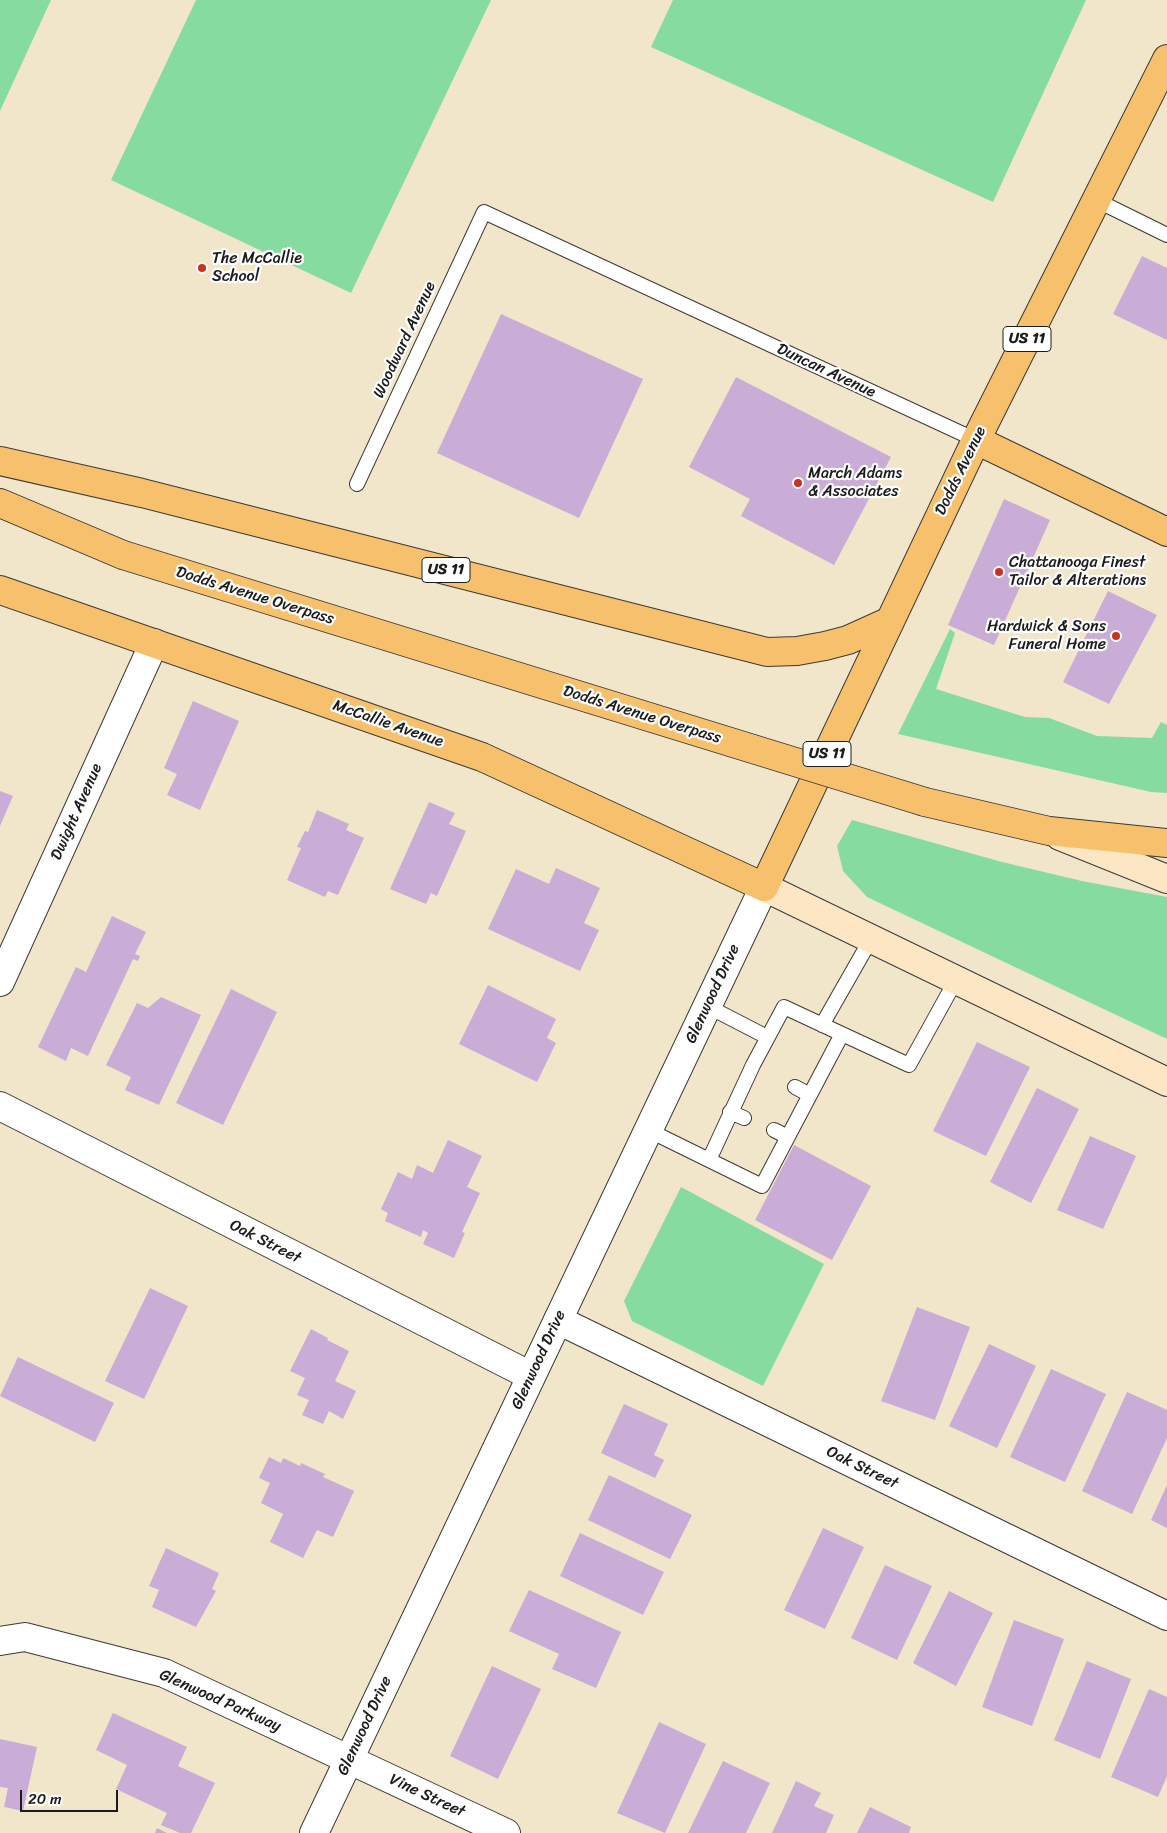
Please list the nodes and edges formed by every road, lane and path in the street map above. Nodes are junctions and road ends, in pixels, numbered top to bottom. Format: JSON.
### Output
{"nodes":[{"id":1,"x":1167,"y":59,"type":"edge"},
{"id":2,"x":1096,"y":200,"type":"junction"},
{"id":3,"x":484,"y":212,"type":"joint"},
{"id":4,"x":1167,"y":235,"type":"edge"},
{"id":5,"x":976,"y":440,"type":"junction"},
{"id":6,"x":0,"y":461,"type":"edge"},
{"id":7,"x":357,"y":484,"type":"dead end"},
{"id":8,"x":0,"y":503,"type":"edge"},
{"id":9,"x":0,"y":522,"type":"edge"},
{"id":10,"x":1167,"y":532,"type":"edge"},
{"id":11,"x":123,"y":554,"type":"junction"},
{"id":12,"x":0,"y":590,"type":"edge"},
{"id":13,"x":890,"y":621,"type":"junction"},
{"id":14,"x":154,"y":643,"type":"junction"},
{"id":15,"x":1049,"y":831,"type":"junction"},
{"id":16,"x":1167,"y":843,"type":"edge"},
{"id":17,"x":1167,"y":879,"type":"edge"},
{"id":18,"x":764,"y":887,"type":"junction"},
{"id":19,"x":871,"y":939,"type":"junction"},
{"id":20,"x":956,"y":980,"type":"junction"},
{"id":21,"x":0,"y":982,"type":"edge"},
{"id":22,"x":707,"y":1006,"type":"junction"},
{"id":23,"x":822,"y":1025,"type":"junction"},
{"id":24,"x":842,"y":1034,"type":"junction"},
{"id":25,"x":767,"y":1037,"type":"junction"},
{"id":26,"x":1167,"y":1082,"type":"edge"},
{"id":27,"x":795,"y":1087,"type":"dead end"},
{"id":28,"x":810,"y":1095,"type":"junction"},
{"id":29,"x":0,"y":1106,"type":"edge"},
{"id":30,"x":730,"y":1112,"type":"junction"},
{"id":31,"x":744,"y":1118,"type":"dead end"},
{"id":32,"x":648,"y":1130,"type":"junction"},
{"id":33,"x":774,"y":1130,"type":"dead end"},
{"id":34,"x":788,"y":1137,"type":"junction"},
{"id":35,"x":709,"y":1160,"type":"junction"},
{"id":36,"x":558,"y":1320,"type":"junction"},
{"id":37,"x":532,"y":1376,"type":"junction"},
{"id":38,"x":1167,"y":1616,"type":"edge"},
{"id":39,"x":0,"y":1641,"type":"edge"},
{"id":40,"x":348,"y":1760,"type":"junction"},
{"id":41,"x":314,"y":1833,"type":"edge"},
{"id":42,"x":506,"y":1833,"type":"edge"}],
"edges":[{"from":1,"to":2,"type":"main road","name":"Dodds Avenue","number":"US 11"},
{"from":2,"to":4,"type":"lane"},
{"from":2,"to":5,"type":"main road","name":"Dodds Avenue","number":"US 11"},
{"from":3,"to":5,"type":"lane","name":"Duncan Avenue"},
{"from":3,"to":7,"type":"lane","name":"Woodward Avenue"},
{"from":5,"to":10,"type":"main road","name":"Duncan Avenue"},
{"from":5,"to":13,"type":"main road","name":"Dodds Avenue","number":"US 11"},
{"from":6,"to":13,"type":"main road","number":"US 11"},
{"from":8,"to":11,"type":"main road","name":"Dodds Avenue Overpass"},
{"from":9,"to":11,"type":"main road","name":"Dodds Avenue Overpass"},
{"from":11,"to":15,"type":"main road","name":"Dodds Avenue Overpass","bridge":true},
{"from":12,"to":14,"type":"main road","name":"McCallie Avenue"},
{"from":13,"to":18,"type":"main road","name":"Dodds Avenue","number":"US 11"},
{"from":14,"to":18,"type":"main road","name":"McCallie Avenue"},
{"from":14,"to":21,"type":"street","name":"Dwight Avenue"},
{"from":15,"to":16,"type":"main road","name":"Dodds Avenue Overpass"},
{"from":15,"to":17,"type":"main road"},
{"from":18,"to":19,"type":"main road"},
{"from":18,"to":22,"type":"street","name":"Glenwood Drive"},
{"from":19,"to":20,"type":"main road"},
{"from":19,"to":23,"type":"lane"},
{"from":20,"to":24,"type":"lane"},
{"from":20,"to":26,"type":"main road"},
{"from":22,"to":25,"type":"lane"},
{"from":22,"to":32,"type":"street","name":"Glenwood Drive"},
{"from":23,"to":24,"type":"lane"},
{"from":23,"to":25,"type":"lane"},
{"from":24,"to":28,"type":"lane"},
{"from":25,"to":30,"type":"lane"},
{"from":27,"to":28,"type":"lane"},
{"from":28,"to":34,"type":"lane"},
{"from":29,"to":37,"type":"street","name":"Oak Street"},
{"from":30,"to":31,"type":"lane"},
{"from":30,"to":35,"type":"lane"},
{"from":32,"to":35,"type":"lane"},
{"from":32,"to":36,"type":"street","name":"Glenwood Drive"},
{"from":33,"to":34,"type":"lane"},
{"from":34,"to":35,"type":"lane"},
{"from":36,"to":37,"type":"street","name":"Glenwood Drive"},
{"from":36,"to":38,"type":"street","name":"Oak Street"},
{"from":37,"to":40,"type":"street","name":"Glenwood Drive"},
{"from":39,"to":40,"type":"street","name":"Glenwood Parkway"},
{"from":40,"to":41,"type":"street","name":"Glenwood Drive"},
{"from":40,"to":42,"type":"street","name":"Vine Street"}]}
